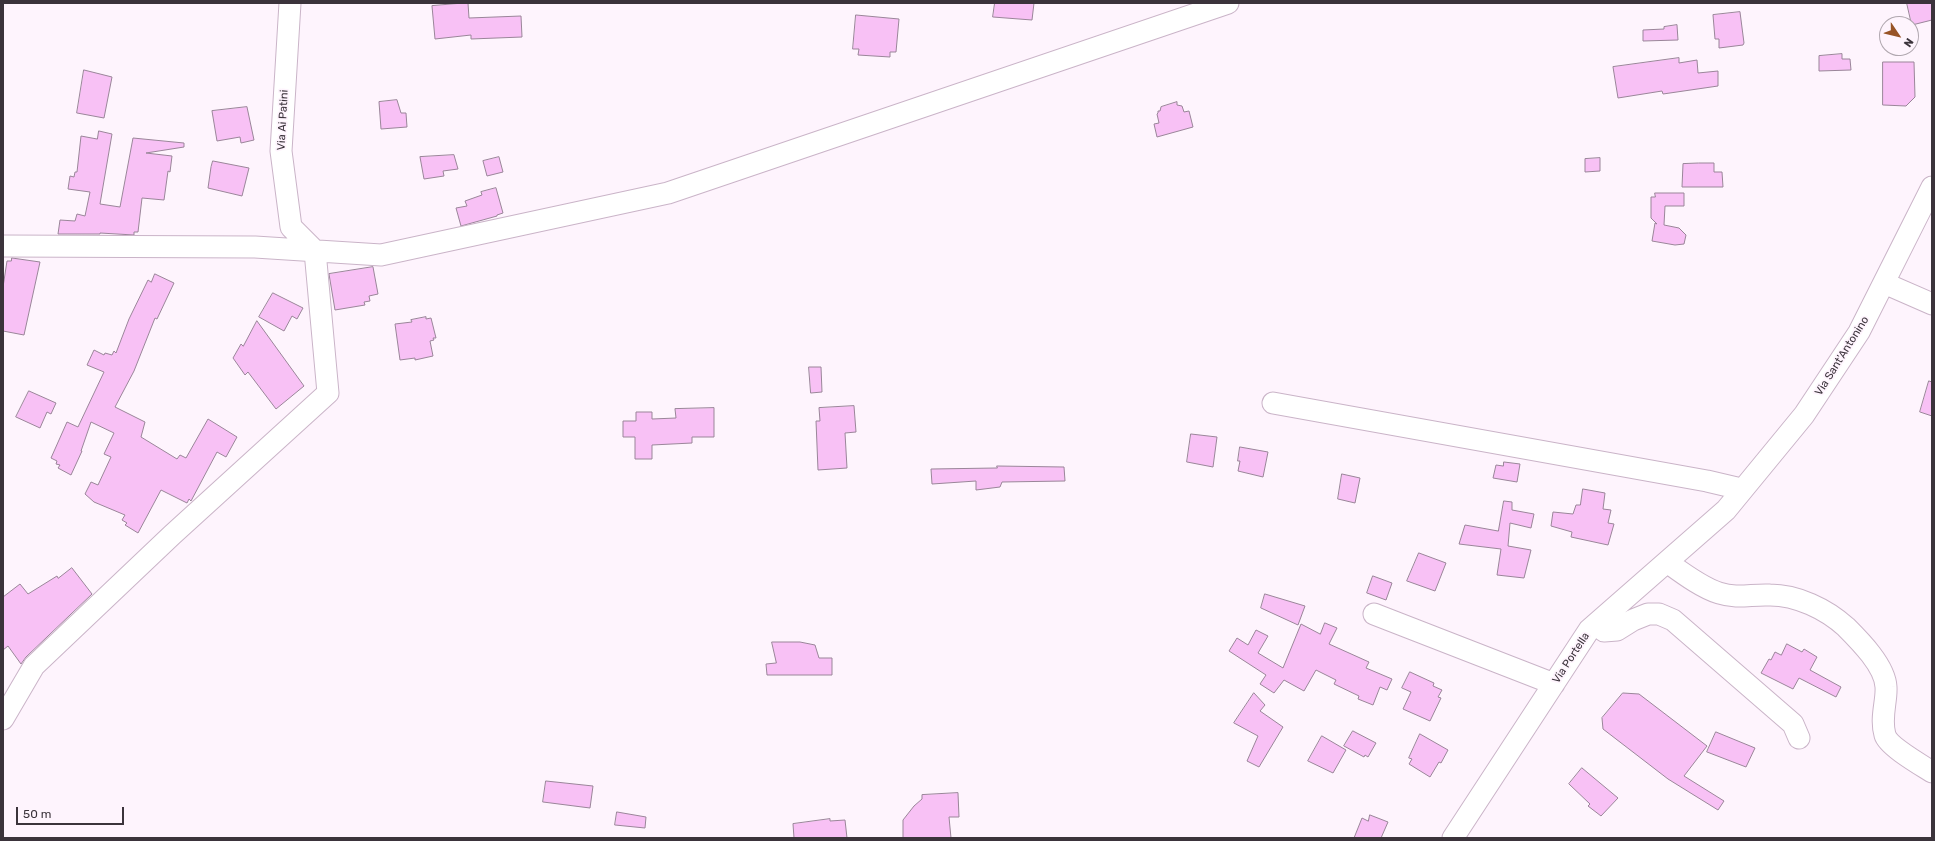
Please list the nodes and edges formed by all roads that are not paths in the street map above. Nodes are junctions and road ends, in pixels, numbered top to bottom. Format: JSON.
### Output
{"nodes":[{"id":1,"x":290,"y":3,"type":"edge"},
{"id":2,"x":1228,"y":3,"type":"edge"},
{"id":3,"x":1932,"y":187,"type":"edge"},
{"id":4,"x":3,"y":246,"type":"edge"},
{"id":5,"x":315,"y":251,"type":"junction"},
{"id":6,"x":1884,"y":283,"type":"junction"},
{"id":7,"x":1932,"y":304,"type":"edge"},
{"id":8,"x":1273,"y":403,"type":"dead end"},
{"id":9,"x":1741,"y":489,"type":"junction"},
{"id":10,"x":1726,"y":510,"type":"joint"},
{"id":11,"x":1667,"y":562,"type":"junction"},
{"id":12,"x":1374,"y":614,"type":"dead end"},
{"id":13,"x":1596,"y":624,"type":"junction"},
{"id":14,"x":1554,"y":684,"type":"junction"},
{"id":15,"x":3,"y":719,"type":"edge"},
{"id":16,"x":1798,"y":738,"type":"dead end"},
{"id":17,"x":1932,"y":772,"type":"edge"},
{"id":18,"x":1453,"y":838,"type":"edge"}],
"edges":[{"from":1,"to":5,"type":"street","name":"Via Ai Patini"},
{"from":2,"to":5,"type":"street"},
{"from":3,"to":6,"type":"street","name":"Via Sant'Antonino"},
{"from":4,"to":5,"type":"street"},
{"from":5,"to":15,"type":"street"},
{"from":6,"to":7,"type":"street"},
{"from":6,"to":9,"type":"street","name":"Via Sant'Antonino"},
{"from":8,"to":9,"type":"street"},
{"from":9,"to":10,"type":"street","name":"Via Sant'Antonino"},
{"from":10,"to":11,"type":"street","name":"Via Portella"},
{"from":11,"to":13,"type":"street","name":"Via Portella"},
{"from":11,"to":17,"type":"street"},
{"from":12,"to":14,"type":"street"},
{"from":13,"to":14,"type":"street","name":"Via Portella"},
{"from":13,"to":16,"type":"street"},
{"from":14,"to":18,"type":"street","name":"Via Portella"}]}
